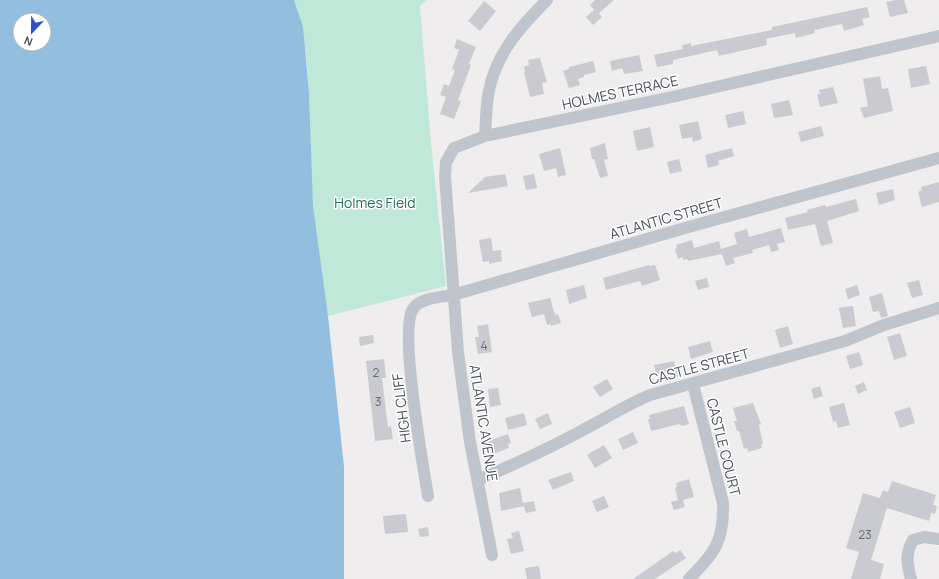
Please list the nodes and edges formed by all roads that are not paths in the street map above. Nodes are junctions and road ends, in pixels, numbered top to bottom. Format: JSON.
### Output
{"nodes":[{"id":1,"x":547,"y":0,"type":"edge"},
{"id":2,"x":939,"y":36,"type":"edge"},
{"id":3,"x":485,"y":136,"type":"junction"},
{"id":4,"x":939,"y":158,"type":"edge"},
{"id":5,"x":453,"y":295,"type":"junction"},
{"id":6,"x":939,"y":308,"type":"edge"},
{"id":7,"x":409,"y":317,"type":"joint"},
{"id":8,"x":693,"y":384,"type":"junction"},
{"id":9,"x":478,"y":480,"type":"junction"},
{"id":10,"x":428,"y":496,"type":"dead end"},
{"id":11,"x":939,"y":540,"type":"edge"},
{"id":12,"x":492,"y":554,"type":"dead end"},
{"id":13,"x":689,"y":579,"type":"edge"},
{"id":14,"x":911,"y":579,"type":"edge"}],
"edges":[{"from":1,"to":3,"type":"street"},
{"from":2,"to":3,"type":"street","name":"HOLMES TERRACE"},
{"from":3,"to":5,"type":"street","name":"HOLMES TERRACE"},
{"from":4,"to":5,"type":"street","name":"ATLANTIC STREET"},
{"from":5,"to":7,"type":"street","name":"ATLANTIC STREET"},
{"from":5,"to":9,"type":"street","name":"ATLANTIC AVENUE"},
{"from":6,"to":8,"type":"street","name":"CASTLE STREET"},
{"from":7,"to":10,"type":"street","name":"HIGH CLIFF"},
{"from":8,"to":9,"type":"street","name":"CASTLE STREET"},
{"from":8,"to":13,"type":"street","name":"CASTLE COURT"},
{"from":9,"to":12,"type":"street","name":"ATLANTIC AVENUE"},
{"from":11,"to":14,"type":"street"}]}
